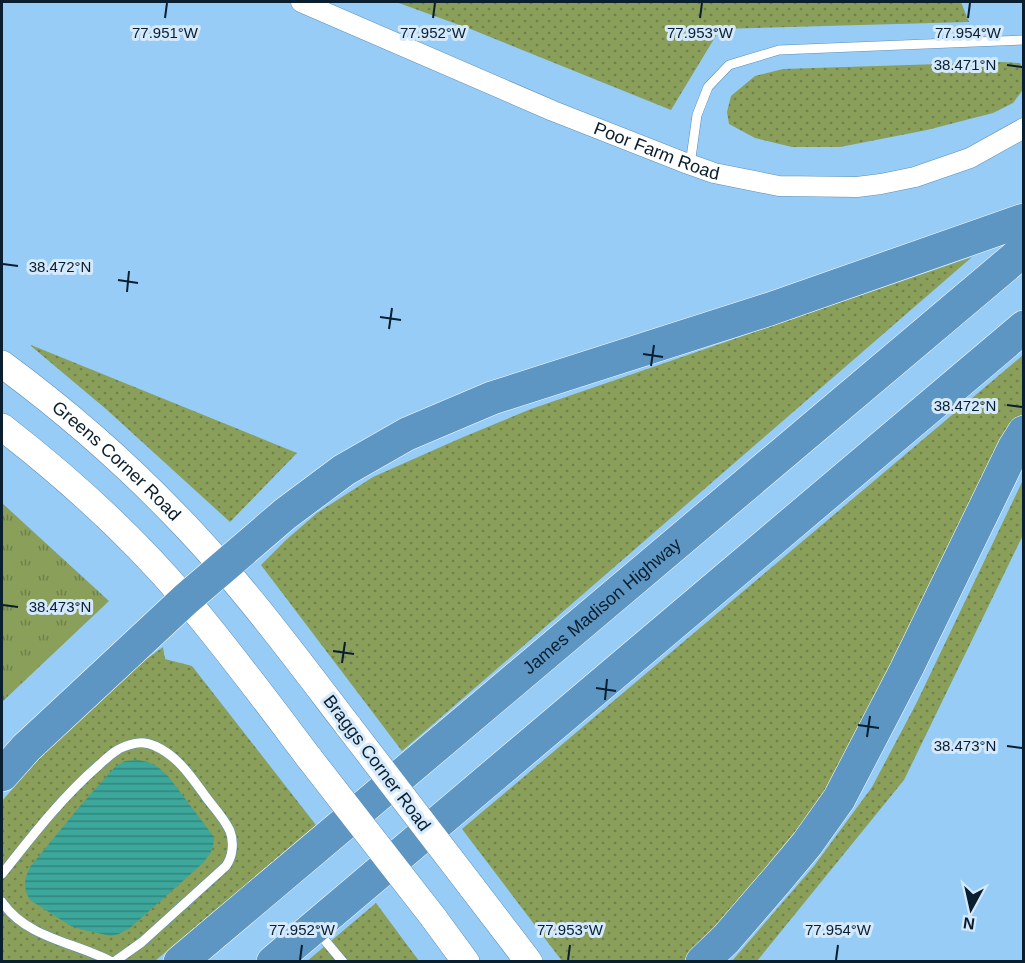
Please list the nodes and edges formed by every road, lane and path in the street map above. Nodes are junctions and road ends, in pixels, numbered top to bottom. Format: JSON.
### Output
{"nodes":[{"id":1,"x":301,"y":2,"type":"edge"},
{"id":2,"x":1023,"y":40,"type":"edge"},
{"id":3,"x":1023,"y":128,"type":"edge"},
{"id":4,"x":690,"y":165,"type":"junction"},
{"id":5,"x":1023,"y":220,"type":"edge"},
{"id":6,"x":1023,"y":250,"type":"edge"},
{"id":7,"x":1023,"y":327,"type":"edge"},
{"id":8,"x":2,"y":364,"type":"edge"},
{"id":9,"x":2,"y":427,"type":"edge"},
{"id":10,"x":1023,"y":432,"type":"edge"},
{"id":11,"x":223,"y":567,"type":"junction"},
{"id":12,"x":186,"y":600,"type":"junction"},
{"id":13,"x":2,"y":776,"type":"edge"},
{"id":14,"x":2,"y":874,"type":"edge"},
{"id":15,"x":2,"y":902,"type":"edge"},
{"id":16,"x":314,"y":927,"type":"junction"},
{"id":17,"x":113,"y":962,"type":"edge"},
{"id":18,"x":180,"y":962,"type":"edge"},
{"id":19,"x":273,"y":962,"type":"edge"},
{"id":20,"x":343,"y":962,"type":"edge"},
{"id":21,"x":466,"y":962,"type":"edge"},
{"id":22,"x":529,"y":962,"type":"edge"},
{"id":23,"x":702,"y":962,"type":"edge"}],
"edges":[{"from":1,"to":4,"type":"street","name":"Poor Farm Road"},
{"from":2,"to":4,"type":"lane"},
{"from":3,"to":4,"type":"street","name":"Poor Farm Road"},
{"from":5,"to":11,"type":"highway"},
{"from":6,"to":18,"type":"highway","name":"James Madison Highway"},
{"from":7,"to":16,"type":"highway"},
{"from":8,"to":11,"type":"main road","name":"Greens Corner Road"},
{"from":9,"to":12,"type":"main road"},
{"from":10,"to":23,"type":"highway"},
{"from":11,"to":12,"type":"highway"},
{"from":11,"to":22,"type":"main road","name":"Braggs Corner Road","bridge":true},
{"from":12,"to":13,"type":"highway"},
{"from":12,"to":21,"type":"main road","bridge":true},
{"from":14,"to":17,"type":"lane"},
{"from":15,"to":17,"type":"lane"},
{"from":16,"to":19,"type":"highway"},
{"from":16,"to":20,"type":"lane"}]}
